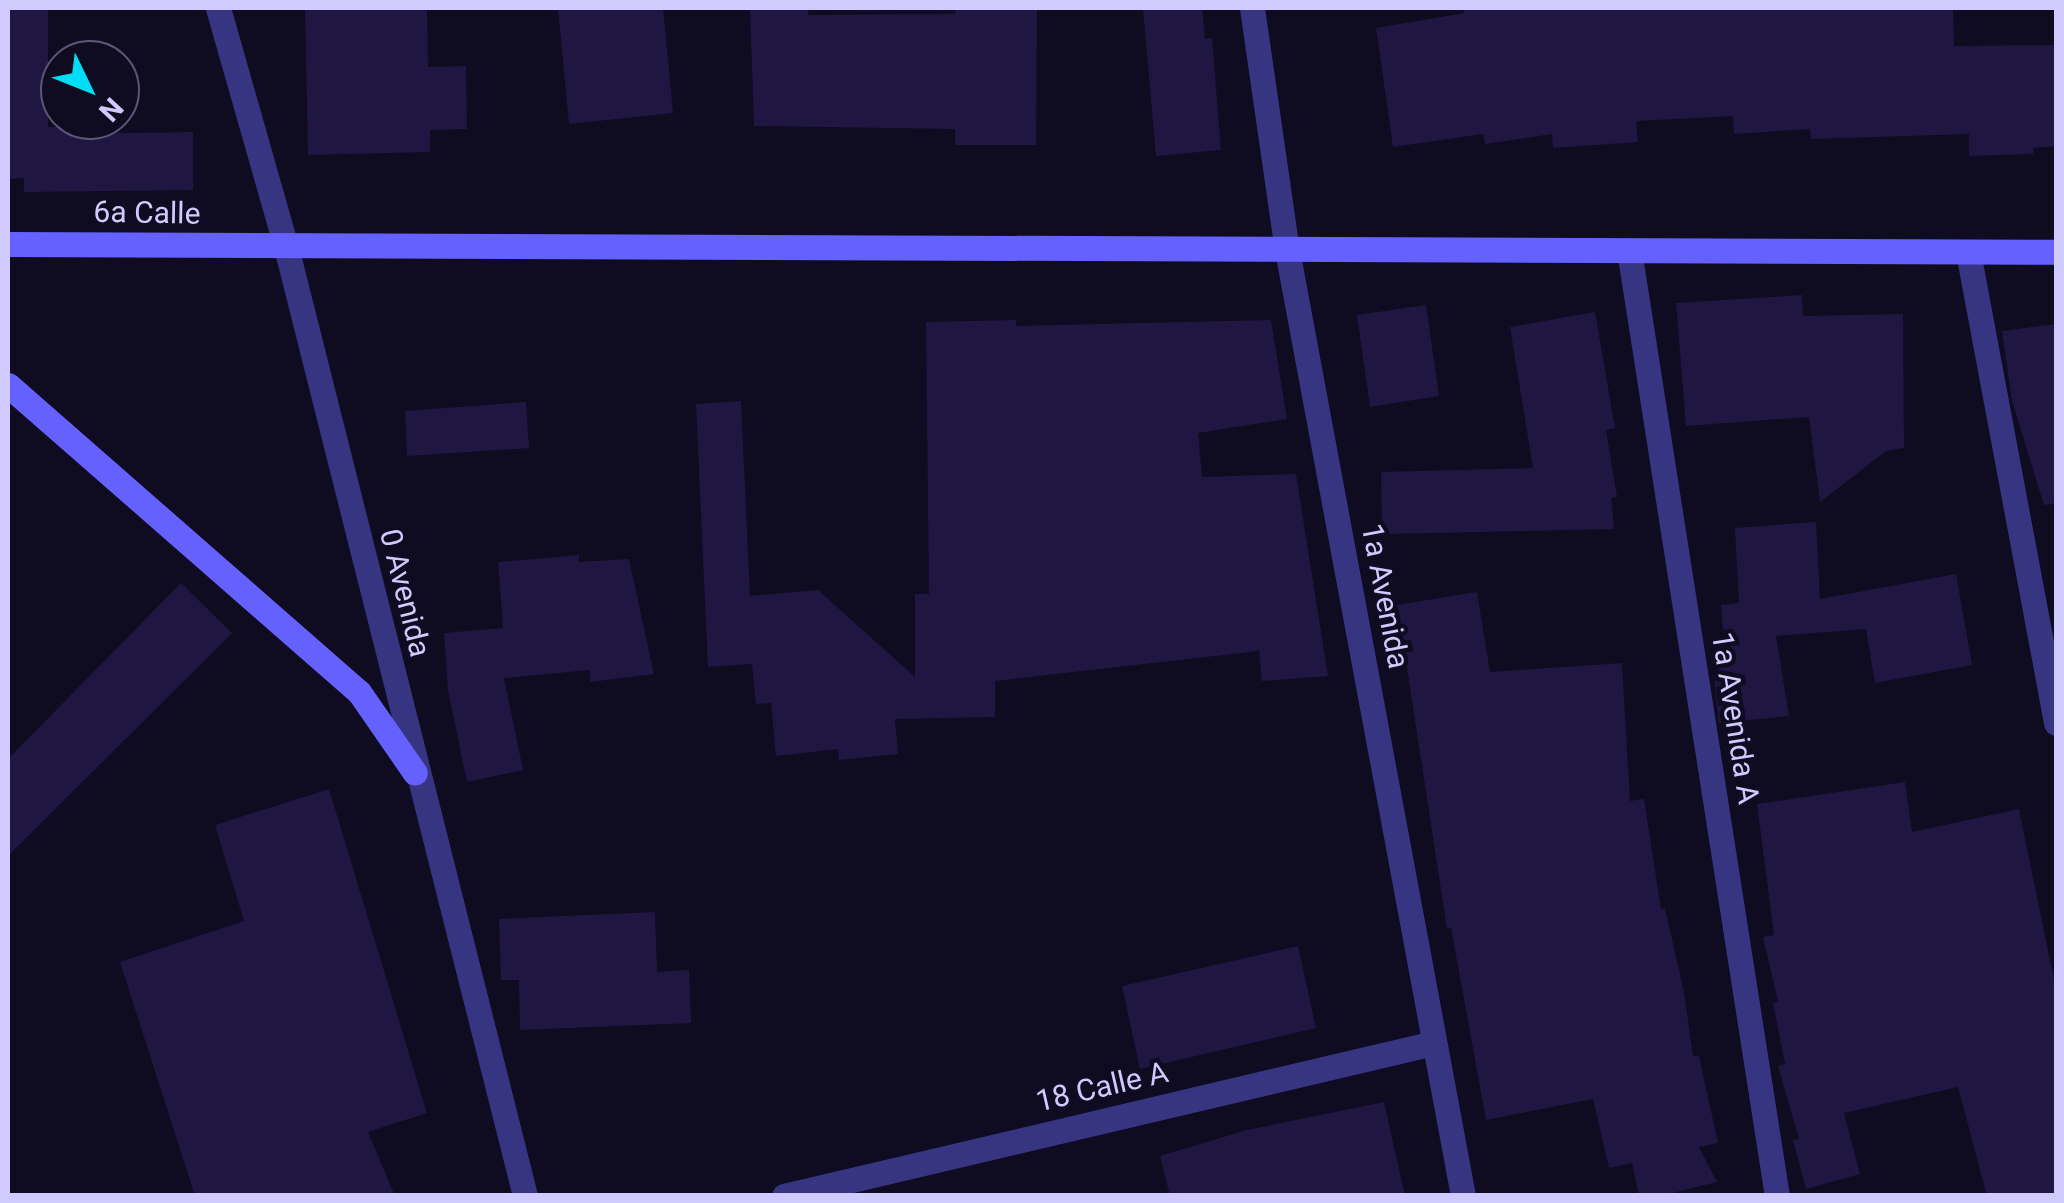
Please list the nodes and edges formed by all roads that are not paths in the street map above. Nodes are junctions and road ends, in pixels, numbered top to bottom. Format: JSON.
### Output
{"nodes":[{"id":1,"x":218,"y":8,"type":"edge"},
{"id":2,"x":1252,"y":8,"type":"edge"},
{"id":3,"x":8,"y":244,"type":"edge"},
{"id":4,"x":286,"y":247,"type":"junction"},
{"id":5,"x":1287,"y":250,"type":"junction"},
{"id":6,"x":1629,"y":250,"type":"junction"},
{"id":7,"x":1968,"y":252,"type":"junction"},
{"id":8,"x":2056,"y":252,"type":"edge"},
{"id":9,"x":8,"y":385,"type":"edge"},
{"id":10,"x":2056,"y":723,"type":"edge"},
{"id":11,"x":416,"y":773,"type":"junction"},
{"id":12,"x":1434,"y":1042,"type":"junction"},
{"id":13,"x":525,"y":1196,"type":"edge"},
{"id":14,"x":784,"y":1196,"type":"edge"},
{"id":15,"x":1463,"y":1196,"type":"edge"},
{"id":16,"x":1777,"y":1196,"type":"edge"}],
"edges":[{"from":1,"to":4,"type":"street","name":"0 Avenida"},
{"from":2,"to":5,"type":"street","name":"1a Avenida"},
{"from":3,"to":4,"type":"main road","name":"6a Calle"},
{"from":4,"to":5,"type":"main road","name":"6a Calle"},
{"from":4,"to":11,"type":"street","name":"0 Avenida"},
{"from":5,"to":6,"type":"main road","name":"6a Calle"},
{"from":5,"to":12,"type":"street","name":"1a Avenida"},
{"from":6,"to":7,"type":"main road","name":"6a Calle"},
{"from":6,"to":16,"type":"street","name":"1a Avenida A"},
{"from":7,"to":8,"type":"main road","name":"6a Calle"},
{"from":7,"to":10,"type":"street"},
{"from":9,"to":11,"type":"main road"},
{"from":11,"to":13,"type":"street","name":"0 Avenida"},
{"from":12,"to":14,"type":"street","name":"18 Calle A"},
{"from":12,"to":15,"type":"street","name":"1a Avenida"}]}
